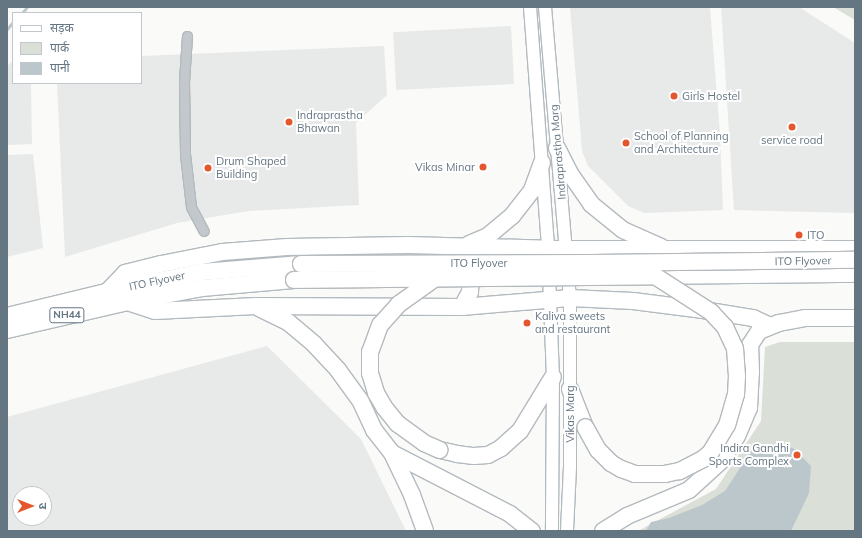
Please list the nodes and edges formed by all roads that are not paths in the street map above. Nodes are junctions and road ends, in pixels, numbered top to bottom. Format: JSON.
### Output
{"nodes":[{"id":1,"x":530,"y":7,"type":"edge"},
{"id":2,"x":545,"y":7,"type":"edge"},
{"id":3,"x":187,"y":36,"type":"dead end"},
{"id":4,"x":557,"y":148,"type":"junction"},
{"id":5,"x":542,"y":163,"type":"junction"},
{"id":6,"x":204,"y":230,"type":"dead end"},
{"id":7,"x":462,"y":247,"type":"junction"},
{"id":8,"x":548,"y":248,"type":"junction"},
{"id":9,"x":566,"y":249,"type":"junction"},
{"id":10,"x":666,"y":249,"type":"junction"},
{"id":11,"x":855,"y":249,"type":"edge"},
{"id":12,"x":855,"y":260,"type":"edge"},
{"id":13,"x":855,"y":274,"type":"edge"},
{"id":14,"x":655,"y":276,"type":"junction"},
{"id":15,"x":434,"y":279,"type":"junction"},
{"id":16,"x":106,"y":293,"type":"junction"},
{"id":17,"x":570,"y":298,"type":"junction"},
{"id":18,"x":549,"y":299,"type":"junction"},
{"id":19,"x":127,"y":302,"type":"junction"},
{"id":20,"x":256,"y":306,"type":"junction"},
{"id":21,"x":462,"y":307,"type":"junction"},
{"id":22,"x":7,"y":316,"type":"edge"},
{"id":23,"x":855,"y":318,"type":"edge"},
{"id":24,"x":770,"y":326,"type":"junction"},
{"id":25,"x":7,"y":330,"type":"edge"},
{"id":26,"x":553,"y":377,"type":"junction"},
{"id":27,"x":570,"y":389,"type":"junction"},
{"id":28,"x":392,"y":453,"type":"junction"},
{"id":29,"x":425,"y":531,"type":"edge"},
{"id":30,"x":532,"y":531,"type":"edge"},
{"id":31,"x":552,"y":531,"type":"edge"},
{"id":32,"x":567,"y":531,"type":"edge"},
{"id":33,"x":603,"y":531,"type":"edge"}],
"edges":[{"from":1,"to":5,"type":"main road","name":"Indraprastha Marg"},
{"from":2,"to":4,"type":"main road","name":"Indraprastha Marg"},
{"from":3,"to":6,"type":"street"},
{"from":4,"to":9,"type":"main road","name":"Indraprastha Marg"},
{"from":4,"to":10,"type":"highway"},
{"from":5,"to":7,"type":"highway"},
{"from":5,"to":8,"type":"main road","name":"Indraprastha Marg"},
{"from":7,"to":8,"type":"highway"},
{"from":7,"to":16,"type":"highway"},
{"from":7,"to":21,"type":"highway"},
{"from":8,"to":9,"type":"highway"},
{"from":8,"to":18,"type":"main road","name":"Indraprastha Marg"},
{"from":9,"to":10,"type":"highway"},
{"from":9,"to":17,"type":"main road","name":"Indraprastha Marg"},
{"from":10,"to":11,"type":"highway"},
{"from":12,"to":16,"type":"highway","name":"ITO Flyover","number":"NH44","bridge":true},
{"from":13,"to":14,"type":"highway","name":"ITO Flyover"},
{"from":14,"to":15,"type":"highway","name":"ITO Flyover","bridge":true},
{"from":14,"to":27,"type":"highway","bridge":true},
{"from":15,"to":19,"type":"highway","name":"ITO Flyover","number":"NH44","bridge":true},
{"from":15,"to":26,"type":"highway","bridge":true},
{"from":16,"to":22,"type":"highway","number":"NH44"},
{"from":17,"to":18,"type":"highway"},
{"from":17,"to":24,"type":"highway"},
{"from":17,"to":27,"type":"main road","name":"Vikas Marg"},
{"from":18,"to":21,"type":"highway"},
{"from":18,"to":26,"type":"main road","name":"Vikas Marg"},
{"from":19,"to":20,"type":"highway"},
{"from":19,"to":25,"type":"highway","number":"NH44"},
{"from":20,"to":21,"type":"highway"},
{"from":20,"to":28,"type":"highway"},
{"from":23,"to":24,"type":"highway"},
{"from":24,"to":33,"type":"highway"},
{"from":26,"to":31,"type":"main road","name":"Vikas Marg"},
{"from":27,"to":32,"type":"main road","name":"Vikas Marg"},
{"from":28,"to":29,"type":"highway"},
{"from":28,"to":30,"type":"highway"}]}
